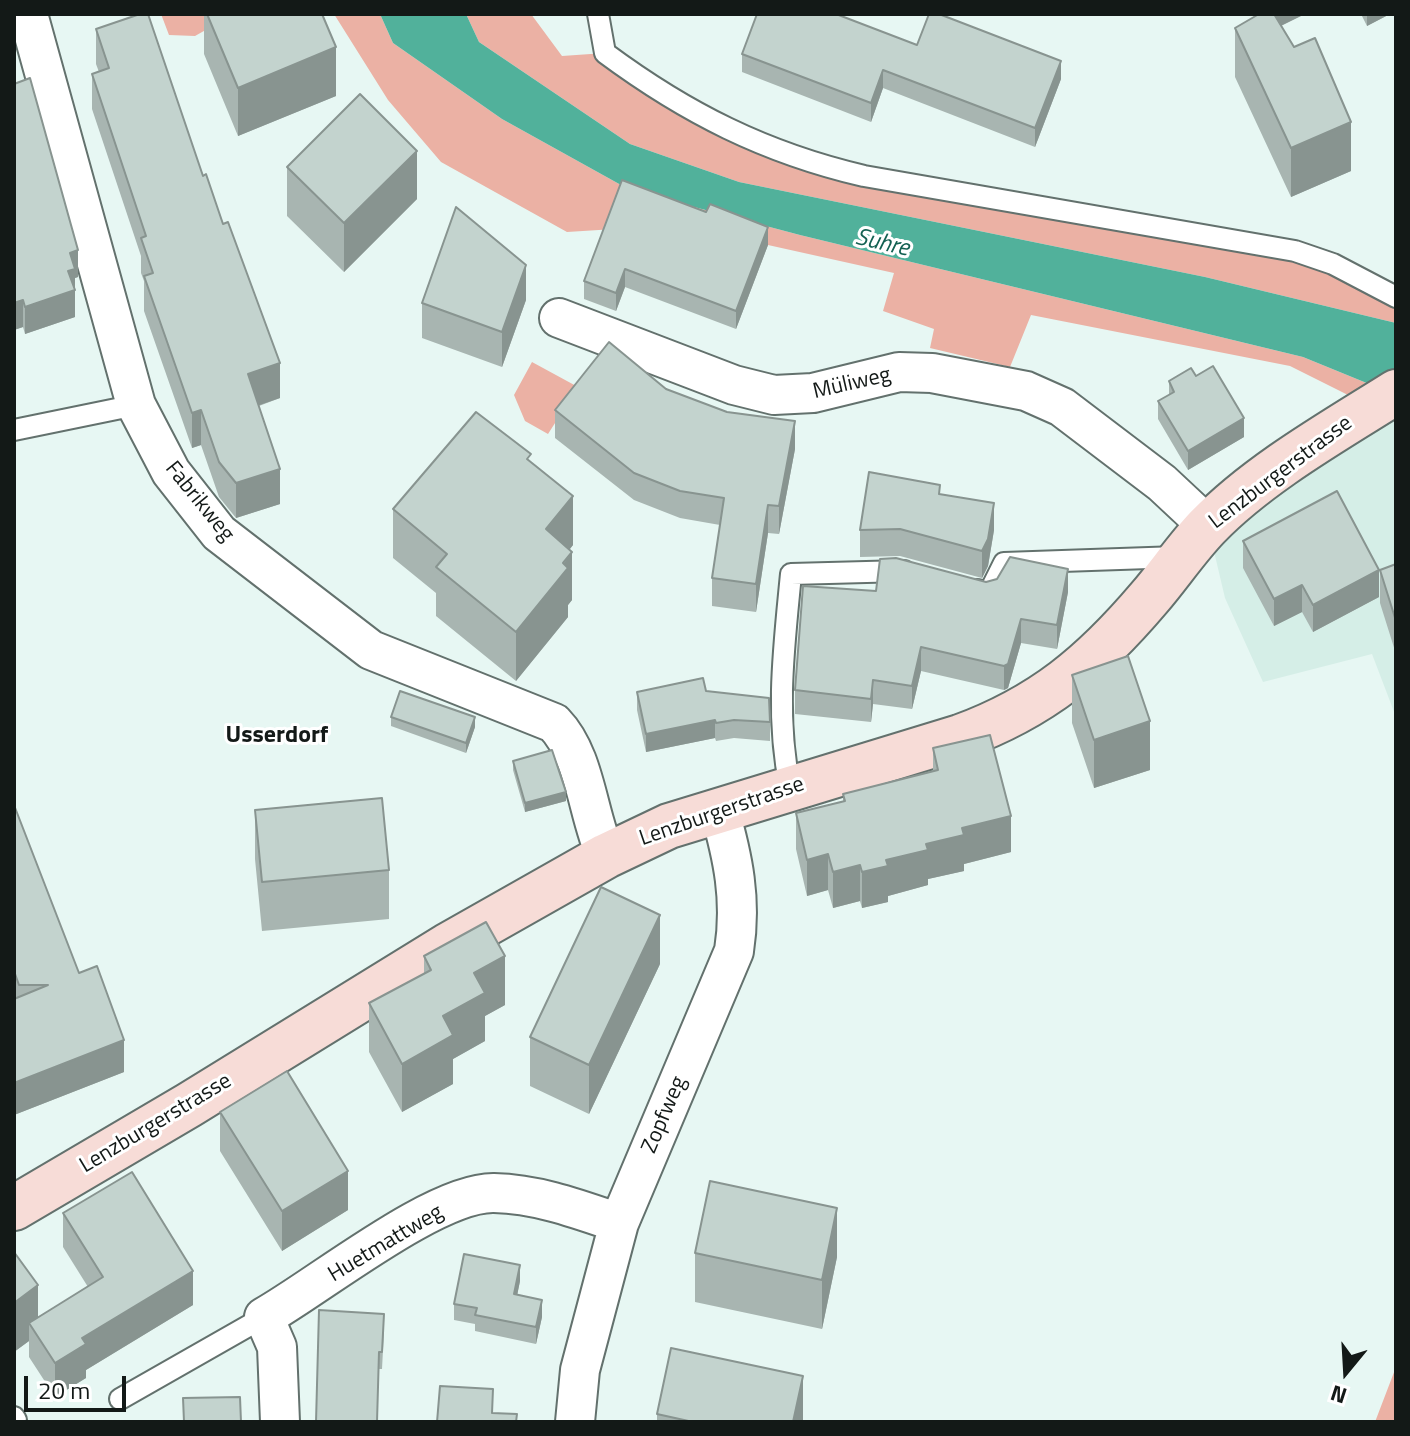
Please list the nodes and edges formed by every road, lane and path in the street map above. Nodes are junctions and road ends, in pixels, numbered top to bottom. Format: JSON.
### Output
{"nodes":[{"id":1,"x":28,"y":14,"type":"edge"},
{"id":2,"x":598,"y":14,"type":"edge"},
{"id":3,"x":1396,"y":297,"type":"edge"},
{"id":4,"x":559,"y":318,"type":"dead end"},
{"id":5,"x":1384,"y":399,"type":"edge"},
{"id":6,"x":136,"y":405,"type":"junction"},
{"id":7,"x":14,"y":430,"type":"edge"},
{"id":8,"x":1195,"y":542,"type":"junction"},
{"id":9,"x":928,"y":577,"type":"edge"},
{"id":10,"x":958,"y":585,"type":"edge"},
{"id":11,"x":790,"y":787,"type":"junction"},
{"id":12,"x":719,"y":809,"type":"junction"},
{"id":13,"x":606,"y":856,"type":"junction"},
{"id":14,"x":14,"y":1208,"type":"edge"},
{"id":15,"x":619,"y":1223,"type":"junction"},
{"id":16,"x":264,"y":1317,"type":"junction"},
{"id":17,"x":120,"y":1399,"type":"dead end"},
{"id":18,"x":280,"y":1422,"type":"edge"},
{"id":19,"x":575,"y":1422,"type":"edge"}],
"edges":[{"from":1,"to":6,"type":"street","name":"Fabrikweg"},
{"from":2,"to":3,"type":"lane"},
{"from":4,"to":8,"type":"street","name":"Müliweg"},
{"from":5,"to":8,"type":"main road","name":"Lenzburgerstrasse"},
{"from":6,"to":7,"type":"lane"},
{"from":6,"to":13,"type":"street","name":"Fabrikweg"},
{"from":8,"to":10,"type":"lane"},
{"from":8,"to":11,"type":"main road","name":"Lenzburgerstrasse"},
{"from":9,"to":11,"type":"lane"},
{"from":11,"to":12,"type":"main road","name":"Lenzburgerstrasse"},
{"from":12,"to":13,"type":"main road","name":"Lenzburgerstrasse"},
{"from":12,"to":15,"type":"street","name":"Zopfweg"},
{"from":13,"to":14,"type":"main road","name":"Lenzburgerstrasse"},
{"from":15,"to":16,"type":"street","name":"Huetmattweg"},
{"from":15,"to":19,"type":"street","name":"Zopfweg"},
{"from":16,"to":17,"type":"lane"},
{"from":16,"to":18,"type":"street"}]}
